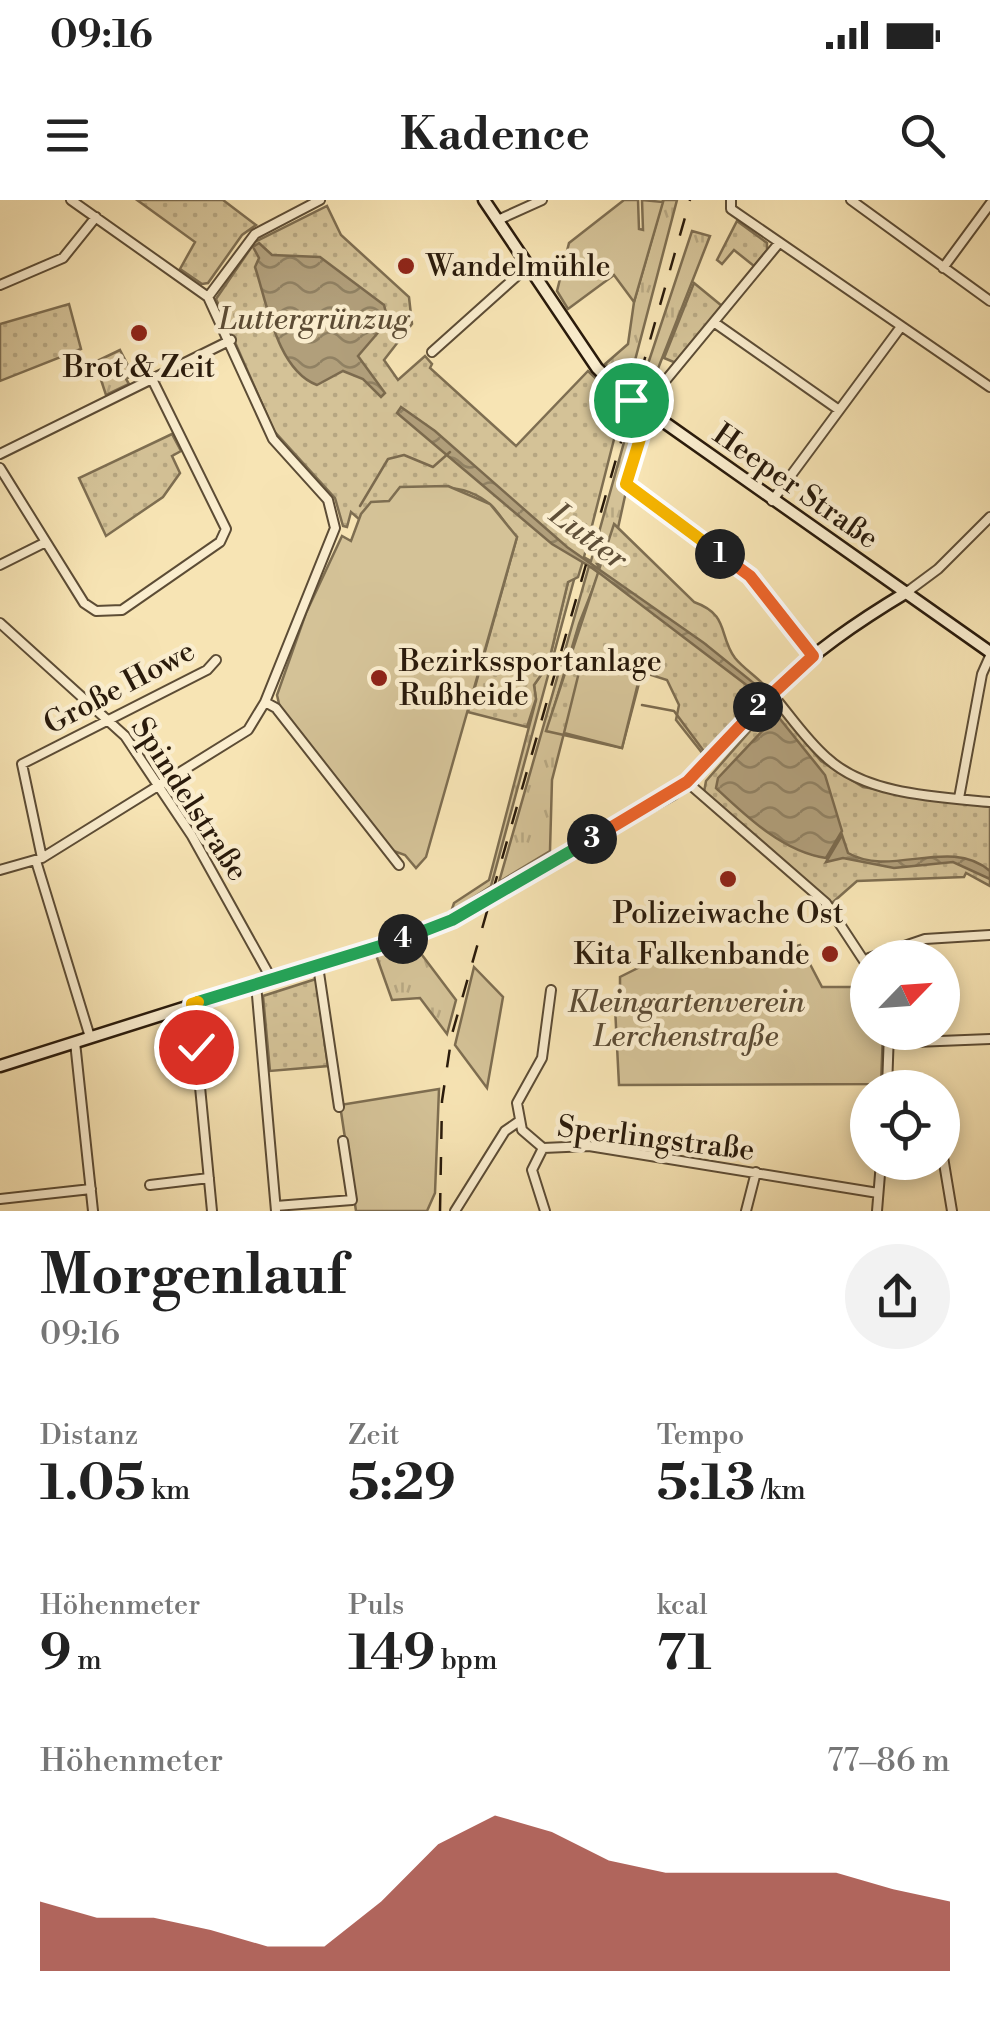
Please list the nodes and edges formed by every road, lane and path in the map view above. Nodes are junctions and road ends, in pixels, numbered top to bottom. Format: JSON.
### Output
{"nodes":[{"id":1,"x":71,"y":200,"type":"edge"},
{"id":2,"x":320,"y":200,"type":"edge"},
{"id":3,"x":484,"y":200,"type":"edge"},
{"id":4,"x":542,"y":200,"type":"edge"},
{"id":5,"x":851,"y":200,"type":"edge"},
{"id":6,"x":990,"y":204,"type":"edge"},
{"id":7,"x":731,"y":205,"type":"edge"},
{"id":8,"x":96,"y":218,"type":"junction"},
{"id":9,"x":498,"y":220,"type":"junction"},
{"id":10,"x":779,"y":243,"type":"junction"},
{"id":11,"x":528,"y":266,"type":"junction"},
{"id":12,"x":943,"y":268,"type":"junction"},
{"id":13,"x":0,"y":285,"type":"edge"},
{"id":14,"x":208,"y":298,"type":"junction"},
{"id":15,"x":990,"y":300,"type":"edge"},
{"id":16,"x":714,"y":324,"type":"junction"},
{"id":17,"x":900,"y":328,"type":"junction"},
{"id":18,"x":230,"y":340,"type":"junction"},
{"id":19,"x":432,"y":352,"type":"dead end"},
{"id":20,"x":152,"y":379,"type":"junction"},
{"id":21,"x":990,"y":386,"type":"edge"},
{"id":22,"x":839,"y":410,"type":"junction"},
{"id":23,"x":645,"y":411,"type":"junction"},
{"id":24,"x":0,"y":454,"type":"edge"},
{"id":25,"x":0,"y":468,"type":"edge"},
{"id":26,"x":772,"y":501,"type":"junction"},
{"id":27,"x":990,"y":517,"type":"edge"},
{"id":28,"x":46,"y":542,"type":"junction"},
{"id":29,"x":0,"y":566,"type":"edge"},
{"id":30,"x":906,"y":592,"type":"junction"},
{"id":31,"x":0,"y":624,"type":"edge"},
{"id":32,"x":990,"y":654,"type":"edge"},
{"id":33,"x":813,"y":656,"type":"junction"},
{"id":34,"x":216,"y":660,"type":"dead end"},
{"id":35,"x":771,"y":693,"type":"junction"},
{"id":36,"x":265,"y":702,"type":"junction"},
{"id":37,"x":110,"y":719,"type":"junction"},
{"id":38,"x":687,"y":782,"type":"junction"},
{"id":39,"x":161,"y":786,"type":"junction"},
{"id":40,"x":960,"y":798,"type":"junction"},
{"id":41,"x":990,"y":802,"type":"edge"},
{"id":42,"x":39,"y":859,"type":"junction"},
{"id":43,"x":399,"y":865,"type":"dead end"},
{"id":44,"x":0,"y":870,"type":"edge"},
{"id":45,"x":990,"y":935,"type":"edge"},
{"id":46,"x":852,"y":940,"type":"edge"},
{"id":47,"x":922,"y":940,"type":"edge"},
{"id":48,"x":318,"y":966,"type":"junction"},
{"id":49,"x":272,"y":980,"type":"junction"},
{"id":50,"x":256,"y":984,"type":"junction"},
{"id":51,"x":551,"y":990,"type":"dead end"},
{"id":52,"x":192,"y":1004,"type":"junction"},
{"id":53,"x":90,"y":1037,"type":"junction"},
{"id":54,"x":990,"y":1039,"type":"edge"},
{"id":55,"x":960,"y":1040,"type":"edge"},
{"id":56,"x":75,"y":1042,"type":"junction"},
{"id":57,"x":0,"y":1066,"type":"edge"},
{"id":58,"x":339,"y":1107,"type":"dead end"},
{"id":59,"x":518,"y":1122,"type":"junction"},
{"id":60,"x":343,"y":1140,"type":"dead end"},
{"id":61,"x":543,"y":1148,"type":"junction"},
{"id":62,"x":756,"y":1172,"type":"junction"},
{"id":63,"x":209,"y":1178,"type":"junction"},
{"id":64,"x":879,"y":1180,"type":"edge"},
{"id":65,"x":947,"y":1180,"type":"edge"},
{"id":66,"x":150,"y":1185,"type":"dead end"},
{"id":67,"x":91,"y":1189,"type":"junction"},
{"id":68,"x":878,"y":1193,"type":"junction"},
{"id":69,"x":0,"y":1199,"type":"edge"},
{"id":70,"x":276,"y":1208,"type":"edge"},
{"id":71,"x":93,"y":1211,"type":"edge"},
{"id":72,"x":212,"y":1211,"type":"edge"},
{"id":73,"x":455,"y":1211,"type":"edge"},
{"id":74,"x":545,"y":1211,"type":"edge"},
{"id":75,"x":746,"y":1211,"type":"edge"},
{"id":76,"x":877,"y":1211,"type":"edge"},
{"id":77,"x":952,"y":1211,"type":"edge"}],
"edges":[{"from":1,"to":8,"type":"street"},
{"from":2,"to":14,"type":"street"},
{"from":3,"to":9,"type":"street","name":"Heeper Straße"},
{"from":4,"to":9,"type":"street"},
{"from":5,"to":12,"type":"street"},
{"from":6,"to":12,"type":"street"},
{"from":7,"to":10,"type":"street"},
{"from":8,"to":13,"type":"street"},
{"from":8,"to":14,"type":"street"},
{"from":9,"to":11,"type":"street","name":"Heeper Straße"},
{"from":10,"to":16,"type":"street"},
{"from":10,"to":17,"type":"street"},
{"from":11,"to":19,"type":"street"},
{"from":11,"to":23,"type":"street","name":"Heeper Straße"},
{"from":12,"to":15,"type":"street"},
{"from":14,"to":18,"type":"street"},
{"from":16,"to":22,"type":"street"},
{"from":16,"to":23,"type":"street"},
{"from":17,"to":21,"type":"street"},
{"from":17,"to":22,"type":"street"},
{"from":18,"to":20,"type":"street"},
{"from":18,"to":36,"type":"street"},
{"from":20,"to":24,"type":"street"},
{"from":20,"to":28,"type":"street"},
{"from":22,"to":26,"type":"street"},
{"from":23,"to":26,"type":"street","name":"Heeper Straße"},
{"from":23,"to":33,"type":"street"},
{"from":25,"to":28,"type":"street"},
{"from":26,"to":30,"type":"street","name":"Heeper Straße"},
{"from":27,"to":30,"type":"street"},
{"from":28,"to":29,"type":"street"},
{"from":30,"to":32,"type":"street","name":"Heeper Straße"},
{"from":30,"to":33,"type":"street"},
{"from":31,"to":37,"type":"street","name":"Spindelstraße"},
{"from":32,"to":40,"type":"street"},
{"from":33,"to":35,"type":"street"},
{"from":34,"to":37,"type":"street","name":"Große Howe"},
{"from":35,"to":38,"type":"street"},
{"from":35,"to":40,"type":"street"},
{"from":36,"to":39,"type":"street"},
{"from":36,"to":43,"type":"street"},
{"from":37,"to":39,"type":"street","name":"Spindelstraße"},
{"from":37,"to":42,"type":"street","name":"Große Howe"},
{"from":38,"to":46,"type":"street"},
{"from":38,"to":48,"type":"street"},
{"from":39,"to":42,"type":"street"},
{"from":39,"to":49,"type":"street","name":"Spindelstraße"},
{"from":40,"to":41,"type":"street"},
{"from":42,"to":44,"type":"street"},
{"from":42,"to":53,"type":"street"},
{"from":45,"to":47,"type":"street"},
{"from":48,"to":49,"type":"street"},
{"from":48,"to":58,"type":"street"},
{"from":49,"to":50,"type":"street"},
{"from":50,"to":52,"type":"street"},
{"from":50,"to":70,"type":"street"},
{"from":51,"to":59,"type":"street","name":"Sperlingstraße"},
{"from":52,"to":53,"type":"street"},
{"from":52,"to":63,"type":"street"},
{"from":53,"to":56,"type":"street"},
{"from":54,"to":55,"type":"street"},
{"from":56,"to":57,"type":"street"},
{"from":56,"to":67,"type":"street"},
{"from":59,"to":61,"type":"street","name":"Sperlingstraße"},
{"from":59,"to":73,"type":"street"},
{"from":60,"to":70,"type":"street"},
{"from":61,"to":62,"type":"street","name":"Sperlingstraße"},
{"from":61,"to":74,"type":"street"},
{"from":62,"to":68,"type":"street","name":"Sperlingstraße"},
{"from":62,"to":75,"type":"street"},
{"from":63,"to":66,"type":"street"},
{"from":63,"to":72,"type":"street"},
{"from":64,"to":68,"type":"street"},
{"from":65,"to":77,"type":"street"},
{"from":67,"to":69,"type":"street"},
{"from":67,"to":71,"type":"street"},
{"from":68,"to":76,"type":"street"}]}
